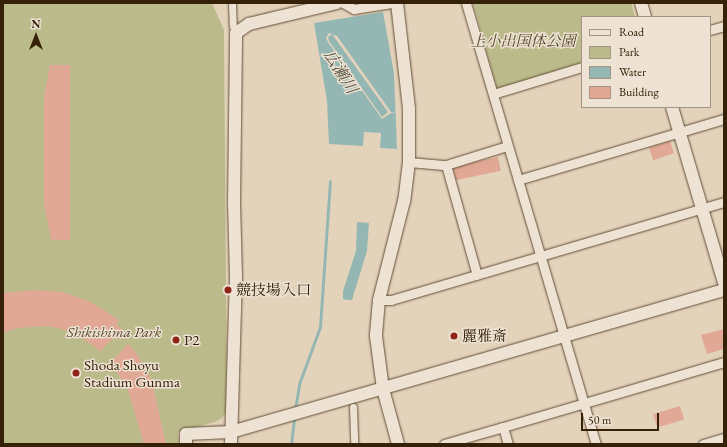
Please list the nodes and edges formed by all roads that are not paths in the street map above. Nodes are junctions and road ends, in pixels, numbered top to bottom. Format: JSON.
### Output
{"nodes":[{"id":1,"x":232,"y":3,"type":"edge"},
{"id":2,"x":337,"y":3,"type":"edge"},
{"id":3,"x":343,"y":3,"type":"edge"},
{"id":4,"x":392,"y":3,"type":"edge"},
{"id":5,"x":397,"y":3,"type":"edge"},
{"id":6,"x":466,"y":3,"type":"edge"},
{"id":7,"x":641,"y":3,"type":"edge"},
{"id":8,"x":645,"y":16,"type":"edge"},
{"id":9,"x":232,"y":26,"type":"dead end"},
{"id":10,"x":724,"y":26,"type":"edge"},
{"id":11,"x":711,"y":30,"type":"edge"},
{"id":12,"x":581,"y":68,"type":"edge"},
{"id":13,"x":493,"y":94,"type":"junction"},
{"id":14,"x":672,"y":108,"type":"edge"},
{"id":15,"x":724,"y":119,"type":"edge"},
{"id":16,"x":679,"y":132,"type":"junction"},
{"id":17,"x":508,"y":146,"type":"junction"},
{"id":18,"x":409,"y":162,"type":"junction"},
{"id":19,"x":446,"y":165,"type":"junction"},
{"id":20,"x":518,"y":180,"type":"junction"},
{"id":21,"x":724,"y":202,"type":"edge"},
{"id":22,"x":702,"y":208,"type":"junction"},
{"id":23,"x":541,"y":256,"type":"junction"},
{"id":24,"x":477,"y":275,"type":"junction"},
{"id":25,"x":724,"y":282,"type":"edge"},
{"id":26,"x":724,"y":290,"type":"edge"},
{"id":27,"x":379,"y":300,"type":"junction"},
{"id":28,"x":564,"y":337,"type":"junction"},
{"id":29,"x":724,"y":362,"type":"edge"},
{"id":30,"x":383,"y":389,"type":"junction"},
{"id":31,"x":584,"y":403,"type":"junction"},
{"id":32,"x":353,"y":407,"type":"dead end"},
{"id":33,"x":503,"y":427,"type":"junction"},
{"id":34,"x":231,"y":438,"type":"edge"},
{"id":35,"x":724,"y":438,"type":"edge"},
{"id":36,"x":186,"y":444,"type":"edge"},
{"id":37,"x":354,"y":444,"type":"edge"},
{"id":38,"x":398,"y":444,"type":"edge"},
{"id":39,"x":444,"y":444,"type":"edge"},
{"id":40,"x":508,"y":444,"type":"edge"},
{"id":41,"x":596,"y":444,"type":"edge"},
{"id":42,"x":702,"y":444,"type":"edge"}],
"edges":[{"from":1,"to":9,"type":"street"},
{"from":2,"to":34,"type":"street"},
{"from":3,"to":4,"type":"street"},
{"from":5,"to":18,"type":"street"},
{"from":6,"to":13,"type":"street"},
{"from":7,"to":8,"type":"street"},
{"from":10,"to":11,"type":"street"},
{"from":12,"to":13,"type":"street"},
{"from":13,"to":17,"type":"street"},
{"from":14,"to":16,"type":"street"},
{"from":15,"to":16,"type":"street"},
{"from":16,"to":20,"type":"street"},
{"from":16,"to":22,"type":"street"},
{"from":17,"to":19,"type":"street"},
{"from":17,"to":20,"type":"street"},
{"from":18,"to":19,"type":"street"},
{"from":18,"to":27,"type":"street"},
{"from":19,"to":24,"type":"street"},
{"from":20,"to":23,"type":"street"},
{"from":21,"to":22,"type":"street"},
{"from":22,"to":23,"type":"street"},
{"from":22,"to":25,"type":"street"},
{"from":23,"to":24,"type":"street"},
{"from":23,"to":28,"type":"street"},
{"from":24,"to":27,"type":"street"},
{"from":26,"to":28,"type":"street"},
{"from":27,"to":30,"type":"street"},
{"from":28,"to":30,"type":"street"},
{"from":28,"to":31,"type":"street"},
{"from":29,"to":31,"type":"street"},
{"from":30,"to":34,"type":"street"},
{"from":30,"to":38,"type":"street"},
{"from":31,"to":33,"type":"street"},
{"from":31,"to":41,"type":"street"},
{"from":32,"to":37,"type":"street"},
{"from":33,"to":39,"type":"street"},
{"from":33,"to":40,"type":"street"},
{"from":34,"to":36,"type":"street"},
{"from":35,"to":42,"type":"street"}]}
